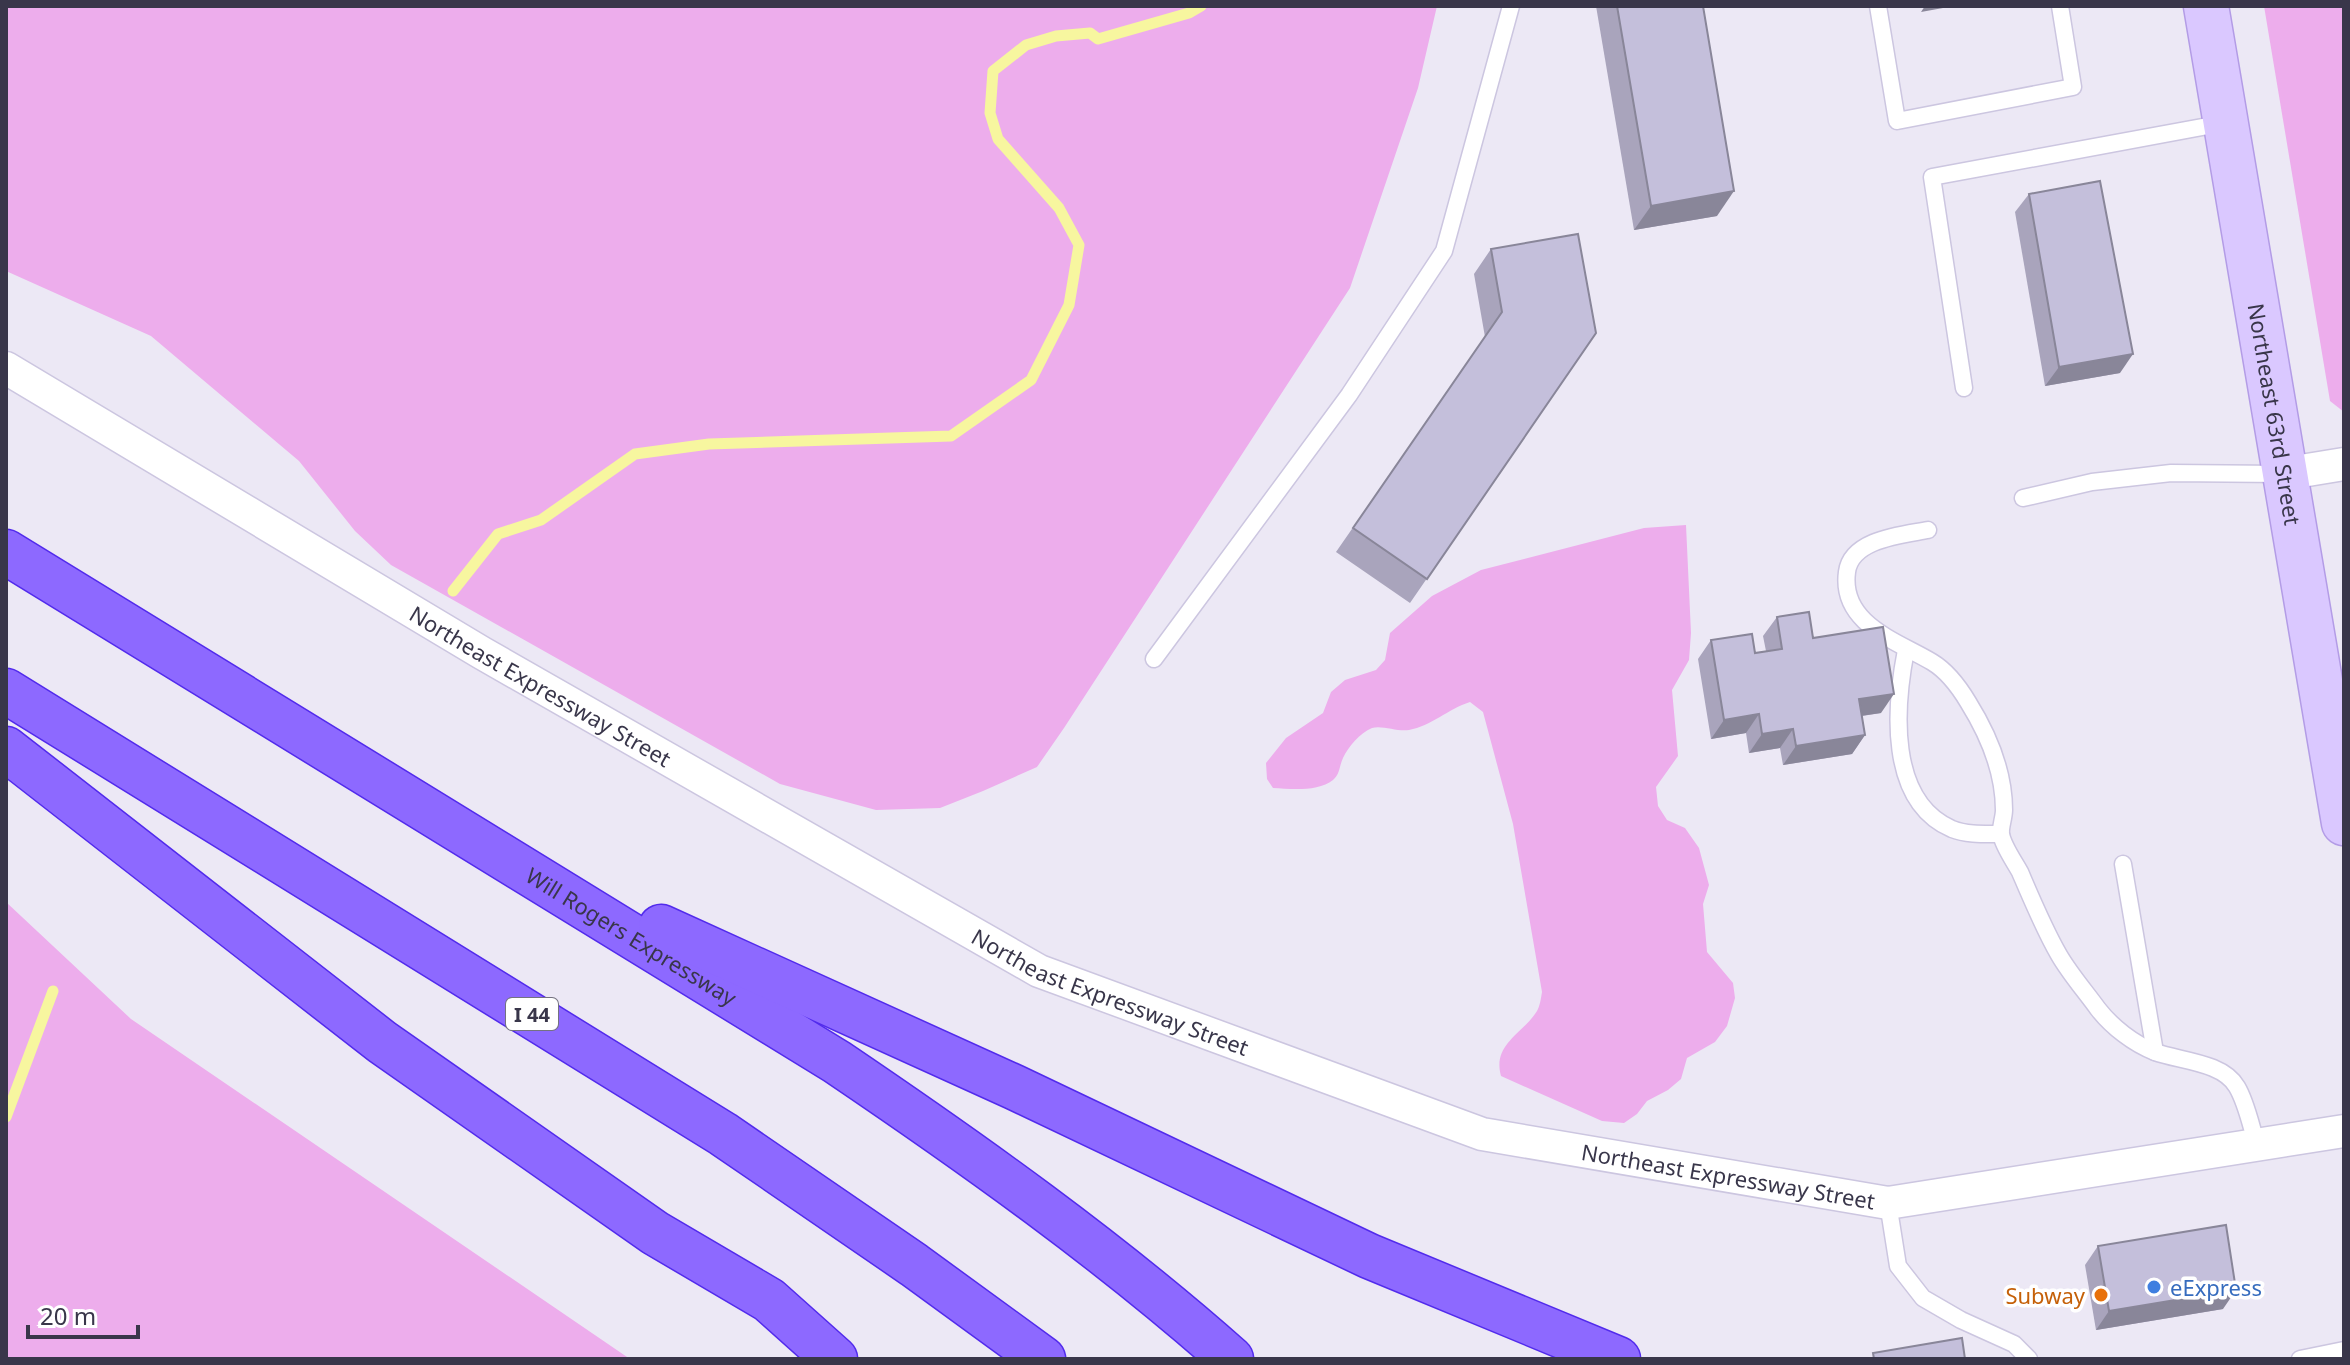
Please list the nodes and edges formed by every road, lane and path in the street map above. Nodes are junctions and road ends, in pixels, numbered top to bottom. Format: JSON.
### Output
{"nodes":[{"id":1,"x":1511,"y":6,"type":"edge"},
{"id":2,"x":1878,"y":6,"type":"edge"},
{"id":3,"x":2060,"y":6,"type":"edge"},
{"id":4,"x":2206,"y":6,"type":"edge"},
{"id":5,"x":2225,"y":122,"type":"junction"},
{"id":6,"x":6,"y":368,"type":"edge"},
{"id":7,"x":1964,"y":388,"type":"dead end"},
{"id":8,"x":2344,"y":464,"type":"edge"},
{"id":9,"x":2283,"y":474,"type":"junction"},
{"id":10,"x":2023,"y":498,"type":"dead end"},
{"id":11,"x":1928,"y":530,"type":"dead end"},
{"id":12,"x":6,"y":552,"type":"edge"},
{"id":13,"x":1906,"y":650,"type":"junction"},
{"id":14,"x":1154,"y":659,"type":"dead end"},
{"id":15,"x":6,"y":691,"type":"edge"},
{"id":16,"x":6,"y":749,"type":"edge"},
{"id":17,"x":2344,"y":823,"type":"edge"},
{"id":18,"x":2001,"y":834,"type":"junction"},
{"id":19,"x":491,"y":850,"type":"junction"},
{"id":20,"x":2123,"y":864,"type":"dead end"},
{"id":21,"x":2155,"y":1052,"type":"junction"},
{"id":22,"x":2344,"y":1131,"type":"edge"},
{"id":23,"x":2257,"y":1145,"type":"junction"},
{"id":24,"x":1888,"y":1203,"type":"junction"},
{"id":25,"x":2344,"y":1350,"type":"edge"},
{"id":26,"x":835,"y":1359,"type":"edge"},
{"id":27,"x":1043,"y":1359,"type":"edge"},
{"id":28,"x":1231,"y":1359,"type":"edge"},
{"id":29,"x":1618,"y":1359,"type":"edge"},
{"id":30,"x":2029,"y":1359,"type":"edge"},
{"id":31,"x":2302,"y":1359,"type":"edge"}],
"edges":[{"from":1,"to":14,"type":"lane"},
{"from":2,"to":3,"type":"lane"},
{"from":4,"to":5,"type":"main road","name":"Northeast 63rd Street"},
{"from":5,"to":7,"type":"lane"},
{"from":5,"to":9,"type":"main road","name":"Northeast 63rd Street"},
{"from":6,"to":24,"type":"street","name":"Northeast Expressway Street"},
{"from":8,"to":9,"type":"street"},
{"from":9,"to":10,"type":"lane"},
{"from":9,"to":17,"type":"main road","name":"Northeast 63rd Street"},
{"from":11,"to":13,"type":"lane"},
{"from":12,"to":19,"type":"highway","name":"Will Rogers Expressway"},
{"from":13,"to":18,"type":"lane"},
{"from":13,"to":18,"type":"lane"},
{"from":15,"to":27,"type":"highway","number":"I 44"},
{"from":16,"to":26,"type":"highway"},
{"from":18,"to":21,"type":"lane"},
{"from":19,"to":28,"type":"highway","name":"Will Rogers Expressway"},
{"from":19,"to":29,"type":"highway"},
{"from":20,"to":21,"type":"lane"},
{"from":21,"to":23,"type":"lane"},
{"from":22,"to":23,"type":"street","name":"Northeast Expressway Street"},
{"from":23,"to":24,"type":"street","name":"Northeast Expressway Street"},
{"from":24,"to":30,"type":"lane"},
{"from":25,"to":31,"type":"lane"}]}
